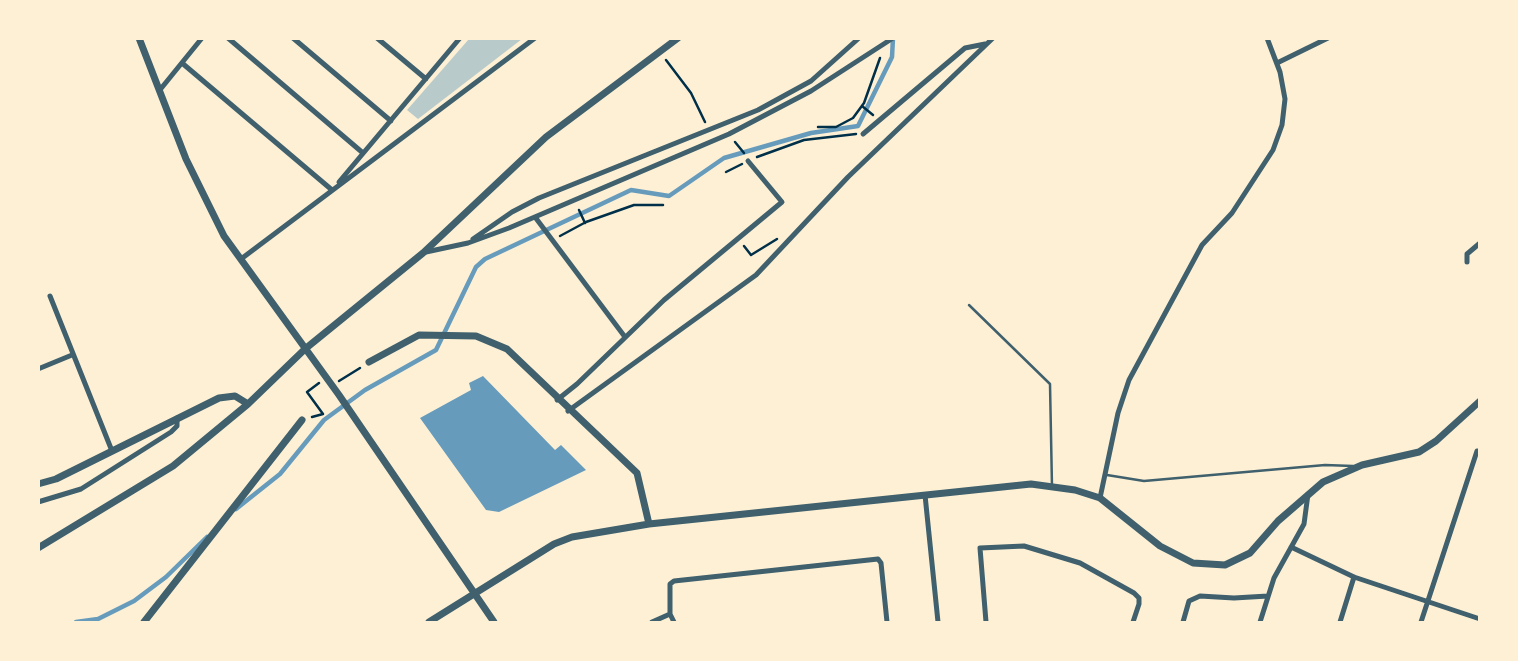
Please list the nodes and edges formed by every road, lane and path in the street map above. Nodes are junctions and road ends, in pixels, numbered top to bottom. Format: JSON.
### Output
{"nodes":[{"id":1,"x":139,"y":38,"type":"edge"},
{"id":2,"x":202,"y":38,"type":"edge"},
{"id":3,"x":228,"y":38,"type":"edge"},
{"id":4,"x":293,"y":38,"type":"edge"},
{"id":5,"x":377,"y":38,"type":"edge"},
{"id":6,"x":678,"y":38,"type":"edge"},
{"id":7,"x":859,"y":38,"type":"edge"},
{"id":8,"x":893,"y":38,"type":"edge"},
{"id":9,"x":1268,"y":38,"type":"edge"},
{"id":10,"x":1328,"y":38,"type":"edge"},
{"id":11,"x":534,"y":39,"type":"edge"},
{"id":12,"x":456,"y":40,"type":"edge"},
{"id":13,"x":991,"y":41,"type":"edge"},
{"id":14,"x":885,"y":44,"type":"junction"},
{"id":15,"x":660,"y":52,"type":"junction"},
{"id":16,"x":182,"y":63,"type":"junction"},
{"id":17,"x":1277,"y":63,"type":"junction"},
{"id":18,"x":425,"y":79,"type":"junction"},
{"id":19,"x":159,"y":92,"type":"junction"},
{"id":20,"x":862,"y":106,"type":"junction"},
{"id":21,"x":878,"y":119,"type":"junction"},
{"id":22,"x":391,"y":121,"type":"junction"},
{"id":23,"x":818,"y":127,"type":"dead end"},
{"id":24,"x":836,"y":127,"type":"junction"},
{"id":25,"x":709,"y":129,"type":"junction"},
{"id":26,"x":863,"y":134,"type":"joint"},
{"id":27,"x":837,"y":136,"type":"junction"},
{"id":28,"x":363,"y":153,"type":"junction"},
{"id":29,"x":748,"y":161,"type":"junction"},
{"id":30,"x":726,"y":172,"type":"dead end"},
{"id":31,"x":332,"y":190,"type":"junction"},
{"id":32,"x":574,"y":200,"type":"junction"},
{"id":33,"x":663,"y":205,"type":"dead end"},
{"id":34,"x":536,"y":217,"type":"junction"},
{"id":35,"x":585,"y":223,"type":"junction"},
{"id":36,"x":739,"y":237,"type":"junction"},
{"id":37,"x":791,"y":238,"type":"junction"},
{"id":38,"x":550,"y":241,"type":"junction"},
{"id":39,"x":468,"y":243,"type":"junction"},
{"id":40,"x":1479,"y":243,"type":"edge"},
{"id":41,"x":423,"y":253,"type":"junction"},
{"id":42,"x":242,"y":259,"type":"junction"},
{"id":43,"x":1467,"y":262,"type":"dead end"},
{"id":44,"x":50,"y":296,"type":"dead end"},
{"id":45,"x":969,"y":305,"type":"dead end"},
{"id":46,"x":625,"y":337,"type":"junction"},
{"id":47,"x":305,"y":349,"type":"junction"},
{"id":48,"x":72,"y":355,"type":"junction"},
{"id":49,"x":369,"y":362,"type":"joint"},
{"id":50,"x":38,"y":369,"type":"edge"},
{"id":51,"x":327,"y":378,"type":"junction"},
{"id":52,"x":332,"y":386,"type":"junction"},
{"id":53,"x":557,"y":400,"type":"junction"},
{"id":54,"x":1479,"y":401,"type":"edge"},
{"id":55,"x":247,"y":404,"type":"junction"},
{"id":56,"x":568,"y":411,"type":"junction"},
{"id":57,"x":177,"y":418,"type":"junction"},
{"id":58,"x":302,"y":420,"type":"joint"},
{"id":59,"x":112,"y":451,"type":"junction"},
{"id":60,"x":1477,"y":451,"type":"dead end"},
{"id":61,"x":1356,"y":466,"type":"junction"},
{"id":62,"x":1107,"y":475,"type":"junction"},
{"id":63,"x":38,"y":484,"type":"edge"},
{"id":64,"x":1052,"y":487,"type":"junction"},
{"id":65,"x":1308,"y":494,"type":"junction"},
{"id":66,"x":925,"y":495,"type":"junction"},
{"id":67,"x":1100,"y":498,"type":"junction"},
{"id":68,"x":38,"y":502,"type":"edge"},
{"id":69,"x":649,"y":524,"type":"junction"},
{"id":70,"x":1291,"y":547,"type":"junction"},
{"id":71,"x":38,"y":548,"type":"edge"},
{"id":72,"x":1354,"y":577,"type":"junction"},
{"id":73,"x":476,"y":593,"type":"junction"},
{"id":74,"x":1268,"y":596,"type":"junction"},
{"id":75,"x":1427,"y":602,"type":"junction"},
{"id":76,"x":670,"y":614,"type":"junction"},
{"id":77,"x":1479,"y":619,"type":"edge"},
{"id":78,"x":144,"y":622,"type":"edge"},
{"id":79,"x":429,"y":622,"type":"edge"},
{"id":80,"x":494,"y":622,"type":"edge"},
{"id":81,"x":652,"y":622,"type":"edge"},
{"id":82,"x":674,"y":622,"type":"edge"},
{"id":83,"x":887,"y":622,"type":"edge"},
{"id":84,"x":938,"y":622,"type":"edge"},
{"id":85,"x":986,"y":622,"type":"edge"},
{"id":86,"x":1133,"y":622,"type":"edge"},
{"id":87,"x":1183,"y":622,"type":"edge"},
{"id":88,"x":1260,"y":622,"type":"edge"},
{"id":89,"x":1340,"y":622,"type":"edge"},
{"id":90,"x":1421,"y":622,"type":"edge"}],
"edges":[{"from":1,"to":19,"type":"street"},
{"from":2,"to":16,"type":"street"},
{"from":3,"to":28,"type":"street"},
{"from":4,"to":22,"type":"street"},
{"from":5,"to":18,"type":"street"},
{"from":6,"to":15,"type":"street"},
{"from":7,"to":25,"type":"street"},
{"from":8,"to":14,"type":"street"},
{"from":9,"to":17,"type":"street"},
{"from":10,"to":17,"type":"street"},
{"from":11,"to":31,"type":"street"},
{"from":12,"to":18,"type":"street"},
{"from":13,"to":21,"type":"street"},
{"from":13,"to":37,"type":"street"},
{"from":14,"to":20,"type":"path"},
{"from":14,"to":32,"type":"street"},
{"from":15,"to":25,"type":"path"},
{"from":15,"to":41,"type":"street"},
{"from":16,"to":19,"type":"street"},
{"from":16,"to":31,"type":"street"},
{"from":17,"to":62,"type":"street"},
{"from":18,"to":22,"type":"street"},
{"from":19,"to":42,"type":"street"},
{"from":20,"to":21,"type":"path"},
{"from":20,"to":24,"type":"path"},
{"from":21,"to":26,"type":"street"},
{"from":22,"to":28,"type":"street"},
{"from":23,"to":24,"type":"path"},
{"from":24,"to":27,"type":"path"},
{"from":25,"to":39,"type":"street"},
{"from":26,"to":27,"type":"path"},
{"from":27,"to":29,"type":"path"},
{"from":28,"to":31,"type":"street"},
{"from":29,"to":30,"type":"path"},
{"from":29,"to":36,"type":"street"},
{"from":31,"to":42,"type":"street"},
{"from":32,"to":34,"type":"street"},
{"from":32,"to":35,"type":"path"},
{"from":33,"to":35,"type":"path"},
{"from":34,"to":38,"type":"street"},
{"from":34,"to":39,"type":"street"},
{"from":35,"to":38,"type":"path"},
{"from":36,"to":37,"type":"path"},
{"from":36,"to":46,"type":"street"},
{"from":37,"to":56,"type":"street"},
{"from":38,"to":46,"type":"street"},
{"from":39,"to":41,"type":"street"},
{"from":40,"to":43,"type":"street"},
{"from":41,"to":47,"type":"street"},
{"from":42,"to":47,"type":"street"},
{"from":44,"to":48,"type":"street"},
{"from":45,"to":64,"type":"lane"},
{"from":46,"to":53,"type":"street"},
{"from":47,"to":51,"type":"street"},
{"from":47,"to":55,"type":"street"},
{"from":48,"to":50,"type":"street"},
{"from":48,"to":59,"type":"street"},
{"from":49,"to":52,"type":"path"},
{"from":49,"to":53,"type":"street"},
{"from":51,"to":52,"type":"street"},
{"from":51,"to":58,"type":"path"},
{"from":52,"to":73,"type":"street"},
{"from":53,"to":56,"type":"street"},
{"from":54,"to":61,"type":"street"},
{"from":55,"to":57,"type":"street"},
{"from":55,"to":71,"type":"street"},
{"from":56,"to":69,"type":"street"},
{"from":57,"to":59,"type":"street"},
{"from":57,"to":68,"type":"street"},
{"from":58,"to":78,"type":"street"},
{"from":59,"to":63,"type":"street"},
{"from":60,"to":75,"type":"street"},
{"from":61,"to":62,"type":"lane"},
{"from":61,"to":65,"type":"street"},
{"from":62,"to":67,"type":"street"},
{"from":64,"to":66,"type":"street"},
{"from":64,"to":67,"type":"street"},
{"from":65,"to":67,"type":"street"},
{"from":65,"to":70,"type":"street"},
{"from":66,"to":69,"type":"street"},
{"from":66,"to":84,"type":"street"},
{"from":69,"to":73,"type":"street"},
{"from":70,"to":72,"type":"street"},
{"from":70,"to":74,"type":"street"},
{"from":72,"to":75,"type":"street"},
{"from":72,"to":89,"type":"street"},
{"from":73,"to":79,"type":"street"},
{"from":73,"to":80,"type":"street"},
{"from":74,"to":87,"type":"street"},
{"from":74,"to":88,"type":"street"},
{"from":75,"to":77,"type":"street"},
{"from":75,"to":90,"type":"street"},
{"from":76,"to":81,"type":"street"},
{"from":76,"to":82,"type":"street"},
{"from":76,"to":83,"type":"street"},
{"from":85,"to":86,"type":"street"}]}
